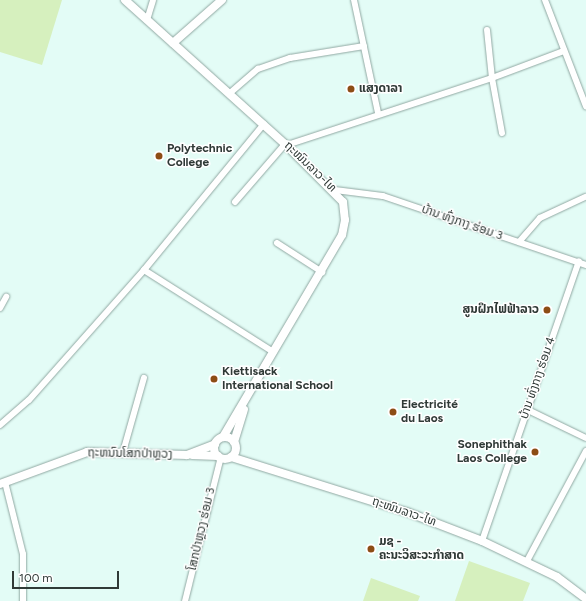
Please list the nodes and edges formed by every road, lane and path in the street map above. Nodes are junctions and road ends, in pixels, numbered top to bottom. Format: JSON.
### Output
{"nodes":[{"id":1,"x":125,"y":0,"type":"edge"},
{"id":2,"x":153,"y":0,"type":"edge"},
{"id":3,"x":222,"y":0,"type":"edge"},
{"id":4,"x":354,"y":0,"type":"edge"},
{"id":5,"x":545,"y":0,"type":"edge"},
{"id":6,"x":147,"y":20,"type":"junction"},
{"id":7,"x":487,"y":30,"type":"dead end"},
{"id":8,"x":173,"y":43,"type":"junction"},
{"id":9,"x":364,"y":46,"type":"junction"},
{"id":10,"x":564,"y":51,"type":"junction"},
{"id":11,"x":492,"y":78,"type":"junction"},
{"id":12,"x":230,"y":93,"type":"junction"},
{"id":13,"x":584,"y":95,"type":"edge"},
{"id":14,"x":586,"y":106,"type":"edge"},
{"id":15,"x":378,"y":113,"type":"junction"},
{"id":16,"x":264,"y":124,"type":"junction"},
{"id":17,"x":502,"y":133,"type":"dead end"},
{"id":18,"x":286,"y":145,"type":"junction"},
{"id":19,"x":335,"y":190,"type":"junction"},
{"id":20,"x":585,"y":196,"type":"edge"},
{"id":21,"x":235,"y":202,"type":"dead end"},
{"id":22,"x":519,"y":242,"type":"junction"},
{"id":23,"x":277,"y":243,"type":"dead end"},
{"id":24,"x":579,"y":261,"type":"junction"},
{"id":25,"x":586,"y":265,"type":"edge"},
{"id":26,"x":144,"y":270,"type":"junction"},
{"id":27,"x":322,"y":272,"type":"junction"},
{"id":28,"x":6,"y":297,"type":"dead end"},
{"id":29,"x":0,"y":308,"type":"edge"},
{"id":30,"x":273,"y":352,"type":"junction"},
{"id":31,"x":144,"y":378,"type":"dead end"},
{"id":32,"x":247,"y":401,"type":"junction"},
{"id":33,"x":528,"y":410,"type":"junction"},
{"id":34,"x":0,"y":425,"type":"edge"},
{"id":35,"x":223,"y":437,"type":"junction"},
{"id":36,"x":586,"y":438,"type":"edge"},
{"id":37,"x":215,"y":444,"type":"junction"},
{"id":38,"x":235,"y":445,"type":"junction"},
{"id":39,"x":586,"y":451,"type":"edge"},
{"id":40,"x":123,"y":452,"type":"junction"},
{"id":41,"x":187,"y":455,"type":"junction"},
{"id":42,"x":219,"y":457,"type":"junction"},
{"id":43,"x":231,"y":457,"type":"junction"},
{"id":44,"x":257,"y":463,"type":"junction"},
{"id":45,"x":2,"y":483,"type":"edge"},
{"id":46,"x":482,"y":541,"type":"junction"},
{"id":47,"x":527,"y":561,"type":"junction"},
{"id":48,"x":585,"y":596,"type":"edge"},
{"id":49,"x":23,"y":601,"type":"edge"},
{"id":50,"x":185,"y":601,"type":"edge"}],
"edges":[{"from":1,"to":6,"type":"street","name":"ຖະໜົນລາວ-ໄທ"},
{"from":2,"to":6,"type":"street"},
{"from":3,"to":8,"type":"street"},
{"from":4,"to":9,"type":"street"},
{"from":5,"to":10,"type":"street"},
{"from":6,"to":8,"type":"street","name":"ຖະໜົນລາວ-ໄທ"},
{"from":7,"to":11,"type":"street"},
{"from":8,"to":12,"type":"street","name":"ຖະໜົນລາວ-ໄທ"},
{"from":9,"to":12,"type":"street"},
{"from":9,"to":15,"type":"street"},
{"from":10,"to":11,"type":"street"},
{"from":10,"to":13,"type":"street"},
{"from":11,"to":15,"type":"street"},
{"from":11,"to":17,"type":"street"},
{"from":12,"to":16,"type":"street","name":"ຖະໜົນລາວ-ໄທ"},
{"from":13,"to":14,"type":"street"},
{"from":15,"to":18,"type":"street"},
{"from":16,"to":18,"type":"street","name":"ຖະໜົນລາວ-ໄທ"},
{"from":16,"to":26,"type":"street"},
{"from":18,"to":19,"type":"street","name":"ຖະໜົນລາວ-ໄທ"},
{"from":18,"to":21,"type":"street"},
{"from":19,"to":22,"type":"street","name":"ບ້ານ ທົ່ງກາງ ຮ່ອມ 3"},
{"from":19,"to":27,"type":"street","name":"ຖະໜົນລາວ-ໄທ"},
{"from":20,"to":22,"type":"street"},
{"from":22,"to":24,"type":"street","name":"ບ້ານ ທົ່ງກາງ ຮ່ອມ 3"},
{"from":23,"to":27,"type":"street"},
{"from":24,"to":25,"type":"street","name":"ບ້ານ ທົ່ງກາງ ຮ່ອມ 3"},
{"from":24,"to":33,"type":"street","name":"ບ້ານ ທົ່ງກາງ ຮ່ອມ 4"},
{"from":26,"to":30,"type":"street"},
{"from":26,"to":34,"type":"street"},
{"from":27,"to":30,"type":"street","name":"ຖະໜົນລາວ-ໄທ"},
{"from":28,"to":29,"type":"street"},
{"from":30,"to":32,"type":"street","name":"ຖະໜົນລາວ-ໄທ"},
{"from":31,"to":40,"type":"street"},
{"from":32,"to":35,"type":"street","name":"ຖະໜົນລາວ-ໄທ"},
{"from":32,"to":38,"type":"street","name":"ຖະໜົນລາວ-ໄທ"},
{"from":33,"to":36,"type":"street"},
{"from":33,"to":46,"type":"street","name":"ບ້ານ ທົ່ງກາງ ຮ່ອມ 4"},
{"from":35,"to":37,"type":"street","name":"ຖະຫນົນໂສກປ່າຫຼວງ"},
{"from":35,"to":38,"type":"street"},
{"from":37,"to":41,"type":"street","name":"ຖະຫນົນໂສກປ່າຫຼວງ"},
{"from":37,"to":42,"type":"street"},
{"from":38,"to":43,"type":"street"},
{"from":38,"to":44,"type":"street","name":"ຖະໜົນລາວ-ໄທ"},
{"from":39,"to":47,"type":"street"},
{"from":40,"to":41,"type":"street","name":"ຖະຫນົນໂສກປ່າຫຼວງ"},
{"from":40,"to":45,"type":"street","name":"ຖະຫນົນໂສກປ່າຫຼວງ"},
{"from":41,"to":42,"type":"street","name":"ຖະໜົນລາວ-ໄທ"},
{"from":42,"to":43,"type":"street","name":"ຖະໜົນລາວ-ໄທ"},
{"from":42,"to":50,"type":"street","name":"ໂສກປ່າຫຼວງ ຮ່ອມ 3"},
{"from":43,"to":44,"type":"street","name":"ຖະໜົນລາວ-ໄທ"},
{"from":44,"to":46,"type":"street","name":"ຖະໜົນລາວ-ໄທ"},
{"from":45,"to":49,"type":"street"},
{"from":46,"to":47,"type":"street","name":"ຖະໜົນລາວ-ໄທ"},
{"from":47,"to":48,"type":"street","name":"ຖະໜົນລາວ-ໄທ"}]}
